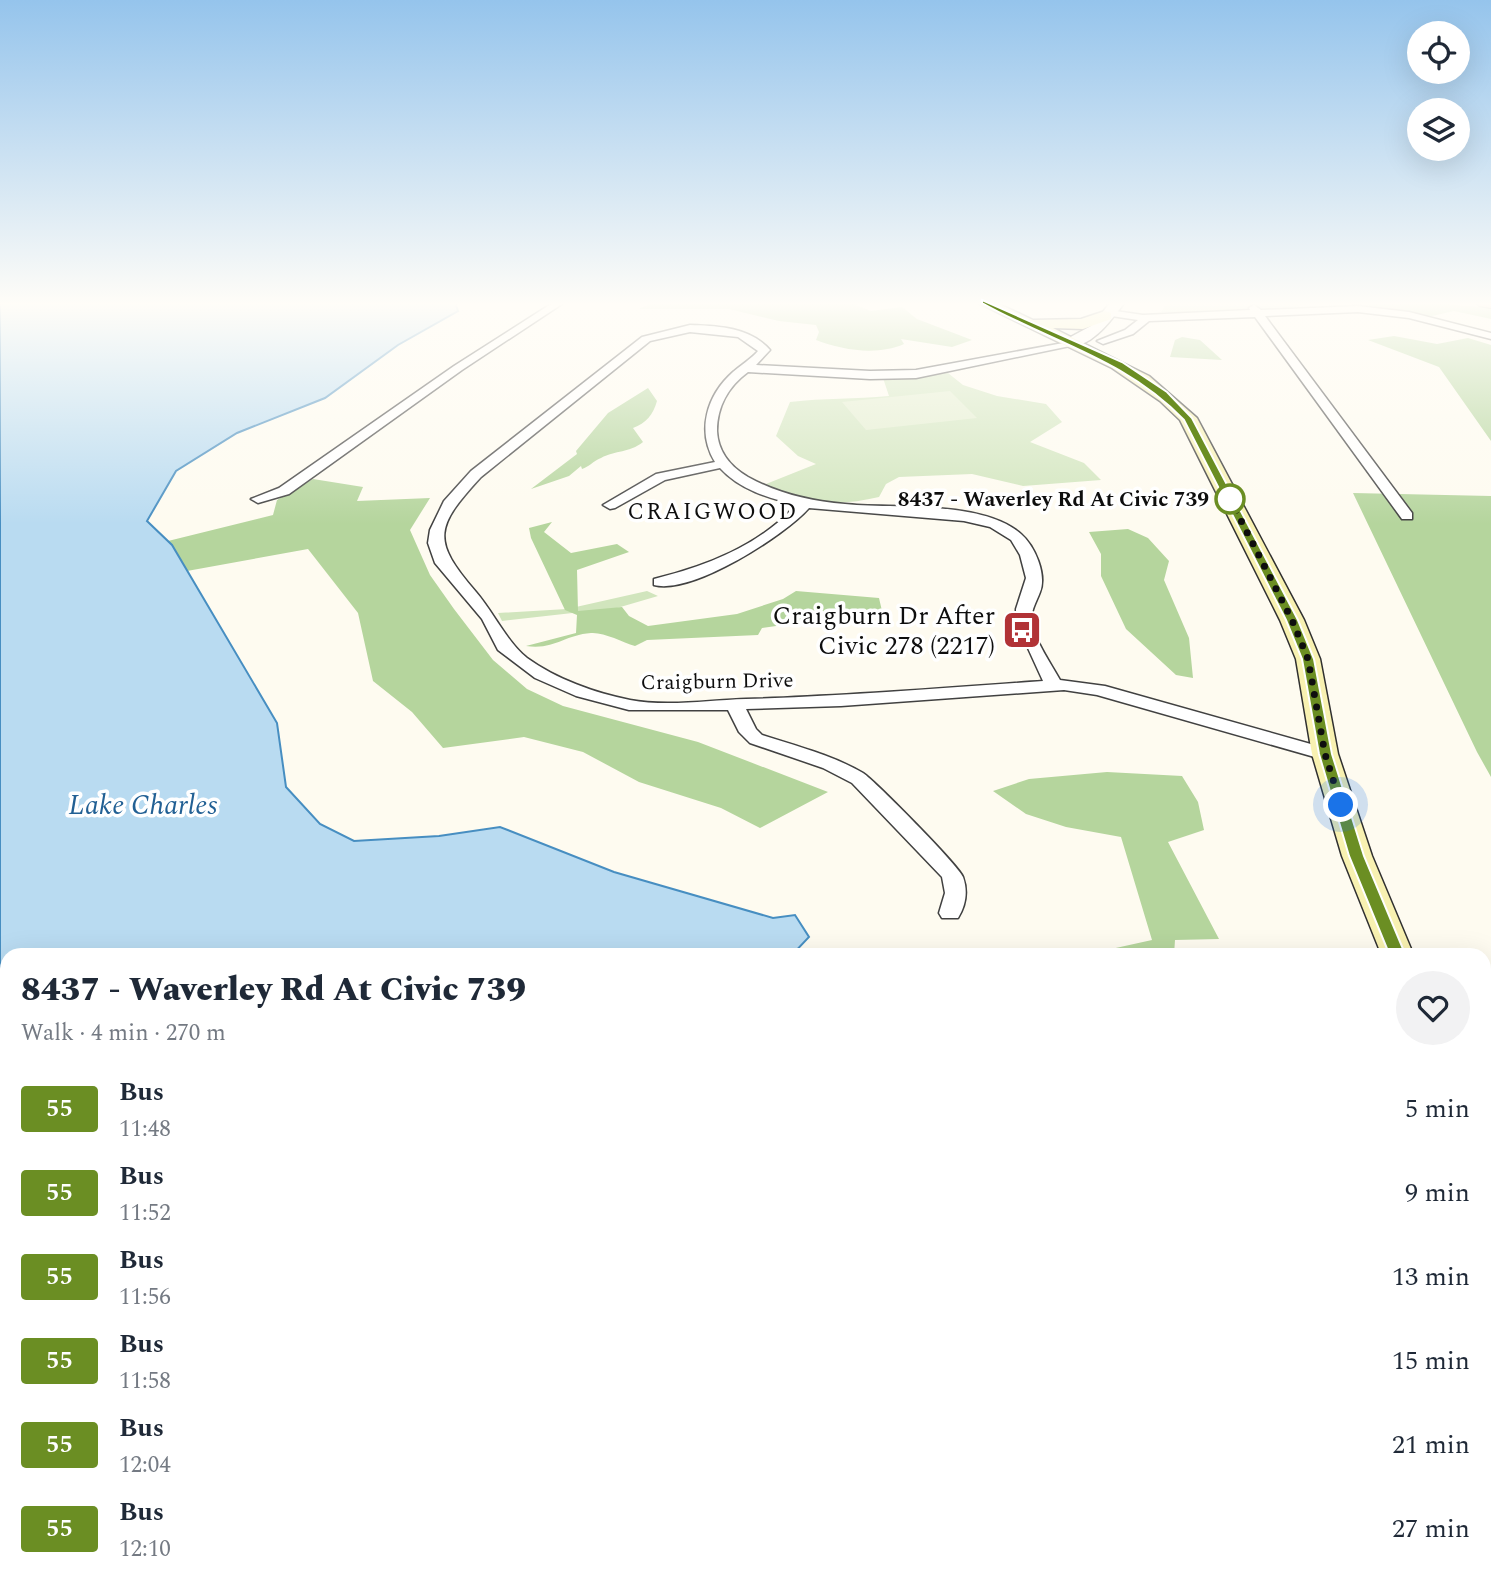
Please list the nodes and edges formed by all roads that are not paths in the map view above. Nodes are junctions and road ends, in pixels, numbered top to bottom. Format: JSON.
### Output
{"nodes":[{"id":1,"x":447,"y":376,"type":"edge"},
{"id":2,"x":600,"y":376,"type":"edge"},
{"id":3,"x":737,"y":376,"type":"edge"},
{"id":4,"x":1138,"y":376,"type":"edge"},
{"id":5,"x":1305,"y":376,"type":"edge"},
{"id":6,"x":722,"y":464,"type":"junction"},
{"id":7,"x":258,"y":499,"type":"dead end"},
{"id":8,"x":805,"y":504,"type":"junction"},
{"id":9,"x":610,"y":505,"type":"dead end"},
{"id":10,"x":1406,"y":516,"type":"dead end"},
{"id":11,"x":659,"y":582,"type":"dead end"},
{"id":12,"x":1053,"y":684,"type":"junction"},
{"id":13,"x":734,"y":704,"type":"junction"},
{"id":14,"x":1325,"y":754,"type":"junction"},
{"id":15,"x":950,"y":913,"type":"dead end"},
{"id":16,"x":1395,"y":948,"type":"edge"}],
"edges":[{"from":1,"to":7,"type":"street"},
{"from":2,"to":13,"type":"street","name":"Craigburn Drive"},
{"from":3,"to":6,"type":"street","name":"Craigburn Drive"},
{"from":4,"to":14,"type":"main road"},
{"from":5,"to":10,"type":"street"},
{"from":6,"to":8,"type":"street"},
{"from":6,"to":9,"type":"street"},
{"from":8,"to":11,"type":"street"},
{"from":8,"to":12,"type":"street"},
{"from":12,"to":13,"type":"street","name":"Craigburn Drive"},
{"from":12,"to":14,"type":"street","name":"Craigburn Drive"},
{"from":13,"to":15,"type":"street"},
{"from":14,"to":16,"type":"main road"}]}
